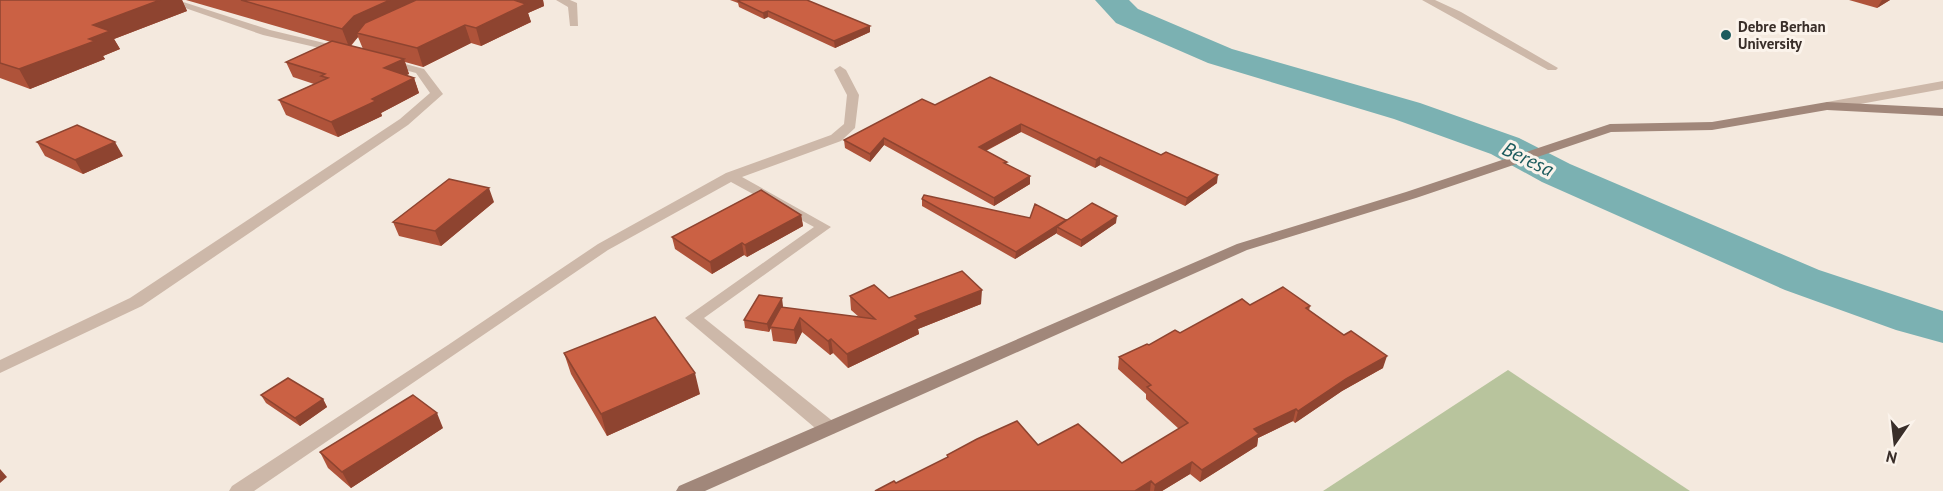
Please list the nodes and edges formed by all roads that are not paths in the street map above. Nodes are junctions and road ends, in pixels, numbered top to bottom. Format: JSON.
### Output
{"nodes":[{"id":1,"x":166,"y":0,"type":"edge"},
{"id":2,"x":561,"y":0,"type":"edge"},
{"id":3,"x":1427,"y":0,"type":"edge"},
{"id":4,"x":574,"y":24,"type":"dead end"},
{"id":5,"x":354,"y":53,"type":"edge"},
{"id":6,"x":376,"y":59,"type":"edge"},
{"id":7,"x":1552,"y":68,"type":"dead end"},
{"id":8,"x":840,"y":70,"type":"dead end"},
{"id":9,"x":1943,"y":85,"type":"edge"},
{"id":10,"x":1827,"y":105,"type":"junction"},
{"id":11,"x":1943,"y":112,"type":"edge"},
{"id":12,"x":731,"y":176,"type":"junction"},
{"id":13,"x":0,"y":367,"type":"edge"},
{"id":14,"x":828,"y":428,"type":"junction"},
{"id":15,"x":239,"y":491,"type":"edge"},
{"id":16,"x":686,"y":491,"type":"edge"}],
"edges":[{"from":1,"to":5,"type":"street"},
{"from":2,"to":4,"type":"street"},
{"from":3,"to":7,"type":"street"},
{"from":6,"to":13,"type":"street"},
{"from":8,"to":12,"type":"street"},
{"from":9,"to":10,"type":"street"},
{"from":10,"to":11,"type":"main road"},
{"from":10,"to":14,"type":"main road"},
{"from":12,"to":14,"type":"street"},
{"from":12,"to":15,"type":"street"},
{"from":14,"to":16,"type":"main road"}]}
